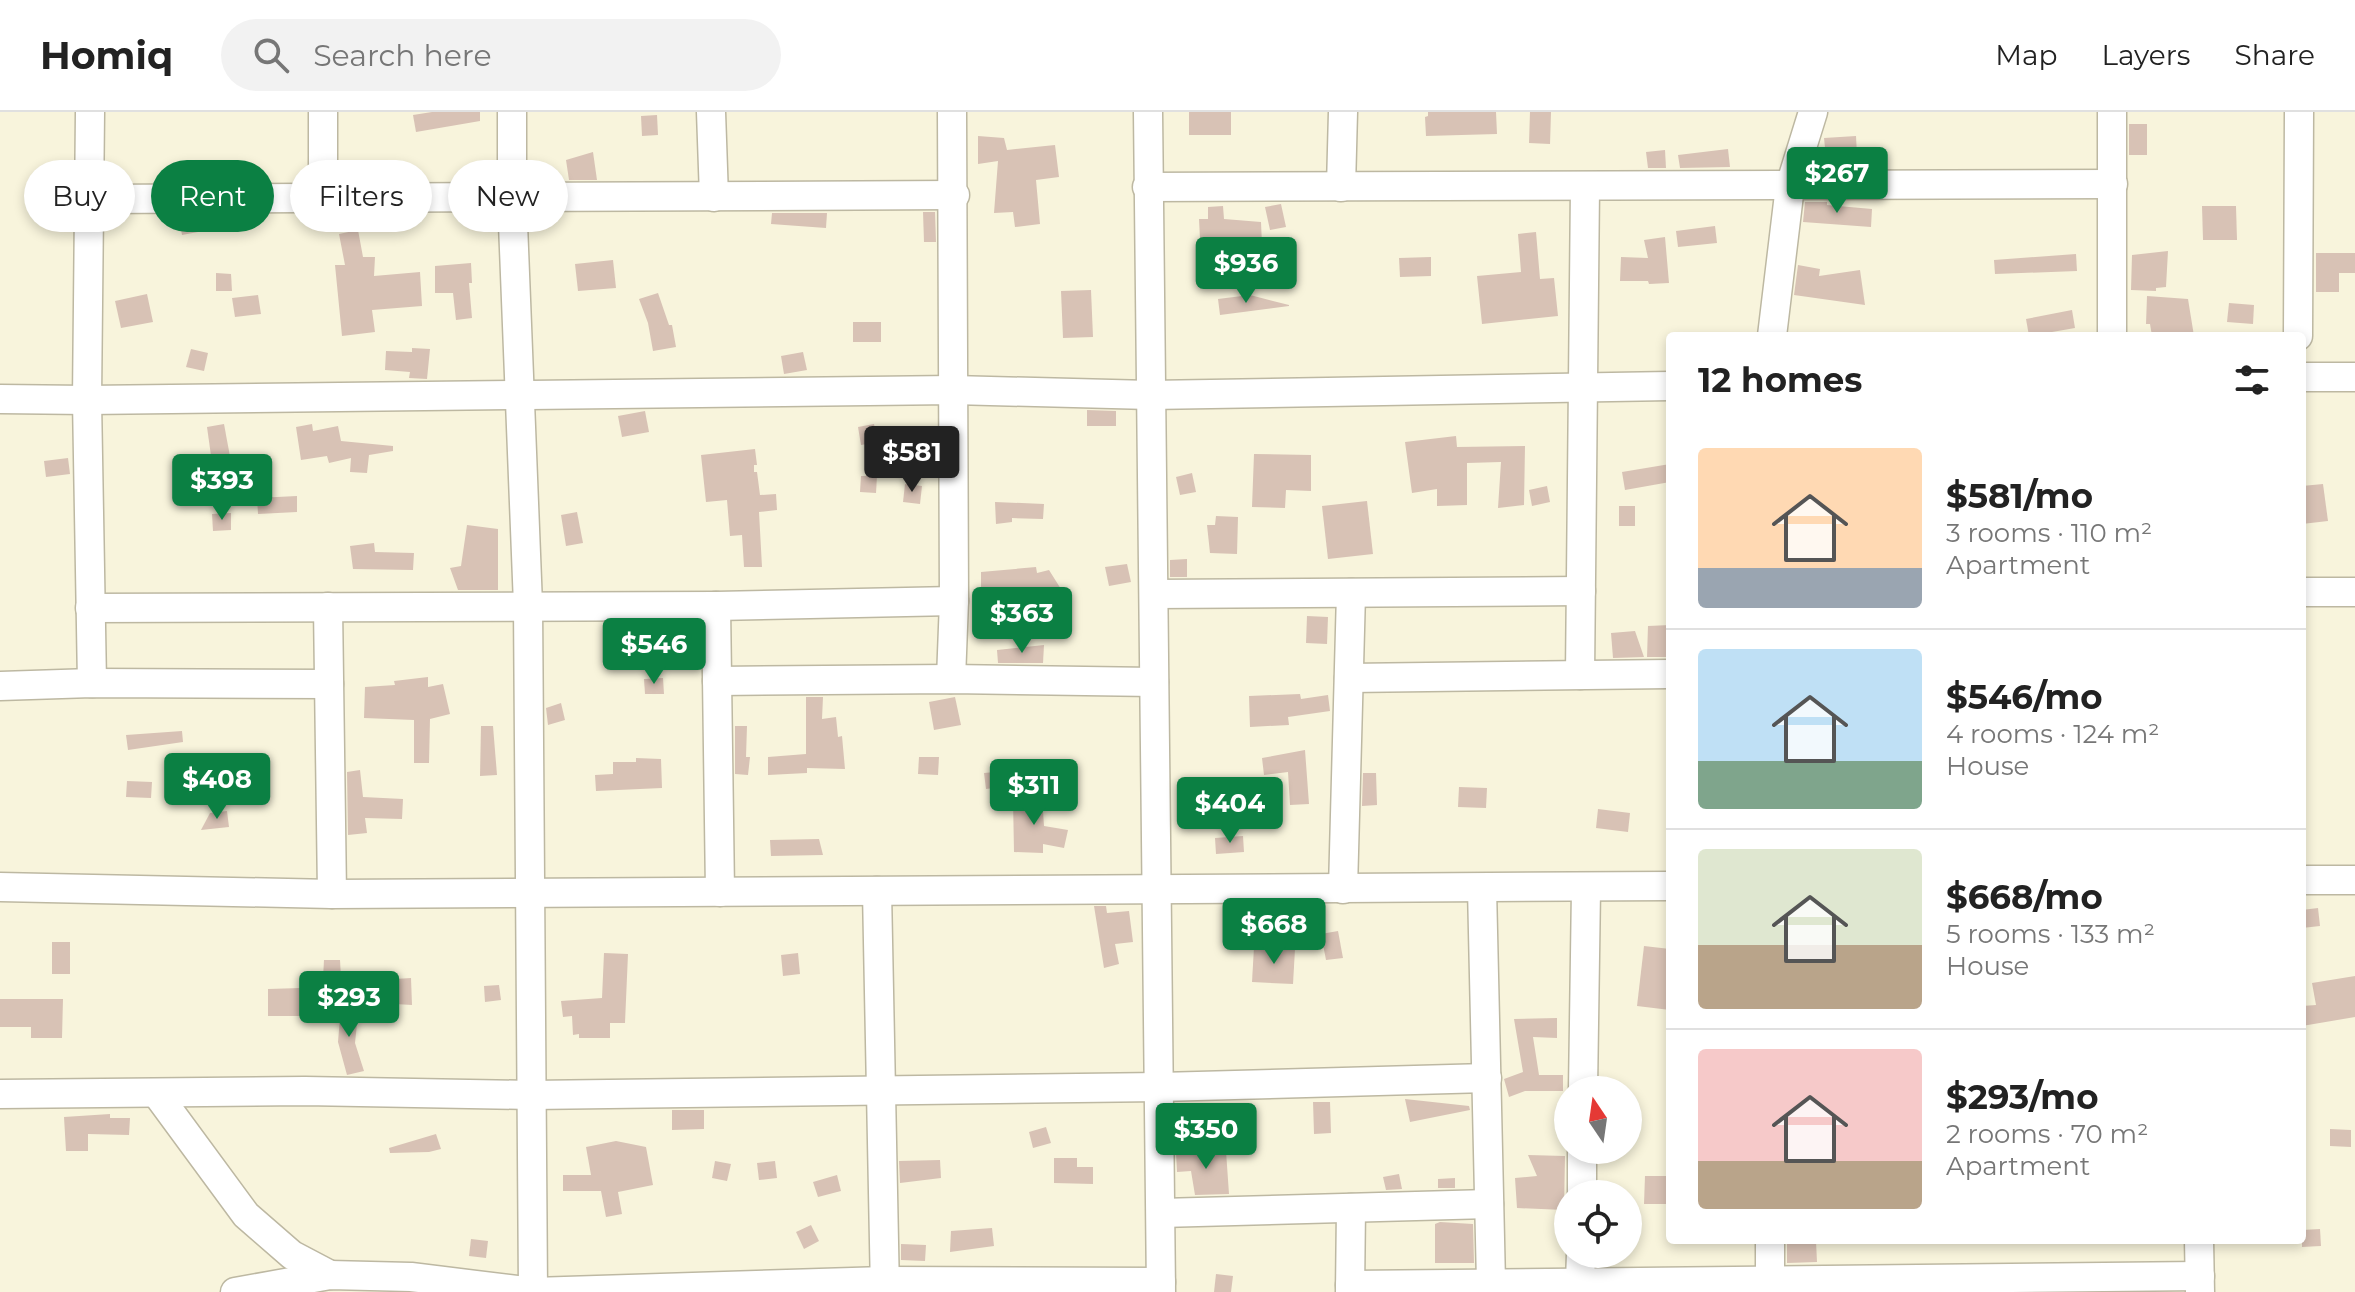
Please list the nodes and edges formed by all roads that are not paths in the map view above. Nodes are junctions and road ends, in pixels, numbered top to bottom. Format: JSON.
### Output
{"nodes":[{"id":1,"x":90,"y":112,"type":"edge"},
{"id":2,"x":323,"y":112,"type":"edge"},
{"id":3,"x":512,"y":112,"type":"edge"},
{"id":4,"x":711,"y":112,"type":"edge"},
{"id":5,"x":952,"y":112,"type":"edge"},
{"id":6,"x":1148,"y":112,"type":"edge"},
{"id":7,"x":1343,"y":112,"type":"edge"},
{"id":8,"x":1813,"y":112,"type":"edge"},
{"id":9,"x":2112,"y":112,"type":"edge"},
{"id":10,"x":2299,"y":112,"type":"edge"},
{"id":11,"x":91,"y":160,"type":"edge"},
{"id":12,"x":323,"y":160,"type":"edge"},
{"id":13,"x":512,"y":160,"type":"edge"},
{"id":14,"x":2113,"y":184,"type":"junction"},
{"id":15,"x":1790,"y":186,"type":"junction"},
{"id":16,"x":1147,"y":187,"type":"junction"},
{"id":17,"x":1341,"y":187,"type":"junction"},
{"id":18,"x":1585,"y":187,"type":"junction"},
{"id":19,"x":955,"y":195,"type":"junction"},
{"id":20,"x":714,"y":197,"type":"junction"},
{"id":21,"x":568,"y":198,"type":"edge"},
{"id":22,"x":135,"y":199,"type":"edge"},
{"id":23,"x":290,"y":200,"type":"edge"},
{"id":24,"x":90,"y":232,"type":"edge"},
{"id":25,"x":513,"y":232,"type":"edge"},
{"id":26,"x":1772,"y":332,"type":"edge"},
{"id":27,"x":2112,"y":332,"type":"edge"},
{"id":28,"x":2298,"y":332,"type":"edge"},
{"id":29,"x":2306,"y":377,"type":"edge"},
{"id":30,"x":2355,"y":377,"type":"edge"},
{"id":31,"x":1666,"y":386,"type":"edge"},
{"id":32,"x":1582,"y":388,"type":"junction"},
{"id":33,"x":953,"y":390,"type":"junction"},
{"id":34,"x":1150,"y":395,"type":"junction"},
{"id":35,"x":518,"y":396,"type":"junction"},
{"id":36,"x":0,"y":399,"type":"edge"},
{"id":37,"x":87,"y":400,"type":"junction"},
{"id":38,"x":1581,"y":591,"type":"junction"},
{"id":39,"x":2306,"y":592,"type":"edge"},
{"id":40,"x":2355,"y":592,"type":"edge"},
{"id":41,"x":1351,"y":593,"type":"junction"},
{"id":42,"x":1154,"y":594,"type":"junction"},
{"id":43,"x":954,"y":601,"type":"junction"},
{"id":44,"x":528,"y":605,"type":"junction"},
{"id":45,"x":716,"y":606,"type":"junction"},
{"id":46,"x":328,"y":607,"type":"junction"},
{"id":47,"x":90,"y":608,"type":"junction"},
{"id":48,"x":1666,"y":674,"type":"edge"},
{"id":49,"x":1580,"y":675,"type":"junction"},
{"id":50,"x":1349,"y":678,"type":"junction"},
{"id":51,"x":951,"y":679,"type":"junction"},
{"id":52,"x":717,"y":681,"type":"junction"},
{"id":53,"x":1154,"y":682,"type":"junction"},
{"id":54,"x":92,"y":683,"type":"junction"},
{"id":55,"x":329,"y":684,"type":"junction"},
{"id":56,"x":0,"y":686,"type":"edge"},
{"id":57,"x":2306,"y":880,"type":"edge"},
{"id":58,"x":2355,"y":880,"type":"edge"},
{"id":59,"x":1666,"y":886,"type":"edge"},
{"id":60,"x":0,"y":887,"type":"edge"},
{"id":61,"x":1482,"y":888,"type":"junction"},
{"id":62,"x":1157,"y":889,"type":"junction"},
{"id":63,"x":1343,"y":889,"type":"junction"},
{"id":64,"x":1586,"y":889,"type":"junction"},
{"id":65,"x":877,"y":891,"type":"junction"},
{"id":66,"x":720,"y":892,"type":"junction"},
{"id":67,"x":529,"y":893,"type":"junction"},
{"id":68,"x":332,"y":894,"type":"junction"},
{"id":69,"x":1583,"y":1076,"type":"edge"},
{"id":70,"x":1487,"y":1078,"type":"junction"},
{"id":71,"x":1160,"y":1087,"type":"junction"},
{"id":72,"x":882,"y":1090,"type":"junction"},
{"id":73,"x":0,"y":1094,"type":"edge"},
{"id":74,"x":157,"y":1094,"type":"junction"},
{"id":75,"x":531,"y":1095,"type":"junction"},
{"id":76,"x":1489,"y":1204,"type":"junction"},
{"id":77,"x":1351,"y":1208,"type":"junction"},
{"id":78,"x":1161,"y":1213,"type":"junction"},
{"id":79,"x":1770,"y":1244,"type":"edge"},
{"id":80,"x":2199,"y":1244,"type":"edge"},
{"id":81,"x":1580,"y":1268,"type":"edge"},
{"id":82,"x":330,"y":1275,"type":"junction"},
{"id":83,"x":1580,"y":1282,"type":"junction"},
{"id":84,"x":1491,"y":1283,"type":"junction"},
{"id":85,"x":2200,"y":1284,"type":"edge"},
{"id":86,"x":885,"y":1286,"type":"edge"},
{"id":87,"x":1770,"y":1286,"type":"edge"},
{"id":88,"x":1161,"y":1287,"type":"edge"},
{"id":89,"x":1350,"y":1288,"type":"edge"},
{"id":90,"x":247,"y":1291,"type":"edge"},
{"id":91,"x":533,"y":1292,"type":"edge"}],
"edges":[{"from":1,"to":11,"type":"street"},
{"from":2,"to":12,"type":"street"},
{"from":3,"to":13,"type":"street"},
{"from":4,"to":20,"type":"street"},
{"from":5,"to":19,"type":"street"},
{"from":6,"to":16,"type":"street"},
{"from":7,"to":17,"type":"street"},
{"from":8,"to":15,"type":"street"},
{"from":9,"to":14,"type":"street"},
{"from":10,"to":28,"type":"street"},
{"from":14,"to":15,"type":"street"},
{"from":14,"to":27,"type":"street"},
{"from":15,"to":18,"type":"street"},
{"from":15,"to":26,"type":"street"},
{"from":16,"to":17,"type":"street"},
{"from":16,"to":34,"type":"street"},
{"from":17,"to":18,"type":"street"},
{"from":18,"to":32,"type":"street"},
{"from":19,"to":20,"type":"street"},
{"from":19,"to":33,"type":"street"},
{"from":20,"to":21,"type":"street"},
{"from":22,"to":23,"type":"street"},
{"from":24,"to":37,"type":"street"},
{"from":25,"to":35,"type":"street"},
{"from":29,"to":30,"type":"street"},
{"from":31,"to":32,"type":"street"},
{"from":32,"to":34,"type":"street"},
{"from":32,"to":38,"type":"street"},
{"from":33,"to":34,"type":"street"},
{"from":33,"to":35,"type":"street"},
{"from":33,"to":43,"type":"street"},
{"from":34,"to":42,"type":"street"},
{"from":35,"to":37,"type":"street"},
{"from":35,"to":44,"type":"street"},
{"from":36,"to":37,"type":"street"},
{"from":37,"to":47,"type":"street"},
{"from":38,"to":41,"type":"street"},
{"from":38,"to":49,"type":"street"},
{"from":39,"to":40,"type":"street"},
{"from":41,"to":42,"type":"street"},
{"from":41,"to":50,"type":"street"},
{"from":42,"to":53,"type":"street"},
{"from":43,"to":45,"type":"street"},
{"from":43,"to":51,"type":"street"},
{"from":44,"to":45,"type":"street"},
{"from":44,"to":46,"type":"street"},
{"from":44,"to":67,"type":"street"},
{"from":45,"to":52,"type":"street"},
{"from":46,"to":47,"type":"street"},
{"from":46,"to":55,"type":"street"},
{"from":47,"to":54,"type":"street"},
{"from":48,"to":49,"type":"street"},
{"from":49,"to":50,"type":"street"},
{"from":50,"to":63,"type":"street"},
{"from":51,"to":52,"type":"street"},
{"from":51,"to":53,"type":"street"},
{"from":52,"to":66,"type":"street"},
{"from":53,"to":62,"type":"street"},
{"from":54,"to":55,"type":"street"},
{"from":54,"to":56,"type":"street"},
{"from":55,"to":68,"type":"street"},
{"from":57,"to":58,"type":"street"},
{"from":59,"to":64,"type":"street"},
{"from":60,"to":68,"type":"street"},
{"from":61,"to":63,"type":"street"},
{"from":61,"to":64,"type":"street"},
{"from":61,"to":70,"type":"street"},
{"from":62,"to":63,"type":"street"},
{"from":62,"to":65,"type":"street"},
{"from":62,"to":71,"type":"street"},
{"from":64,"to":69,"type":"street"},
{"from":65,"to":66,"type":"street"},
{"from":65,"to":72,"type":"street"},
{"from":66,"to":67,"type":"street"},
{"from":67,"to":68,"type":"street"},
{"from":67,"to":75,"type":"street"},
{"from":70,"to":71,"type":"street"},
{"from":70,"to":76,"type":"street"},
{"from":71,"to":72,"type":"street"},
{"from":71,"to":78,"type":"street"},
{"from":72,"to":75,"type":"street"},
{"from":72,"to":86,"type":"street"},
{"from":73,"to":74,"type":"street"},
{"from":74,"to":75,"type":"street"},
{"from":74,"to":82,"type":"street"},
{"from":75,"to":91,"type":"street"},
{"from":76,"to":77,"type":"street"},
{"from":76,"to":84,"type":"street"},
{"from":77,"to":78,"type":"street"},
{"from":77,"to":89,"type":"street"},
{"from":78,"to":88,"type":"street"},
{"from":79,"to":87,"type":"street"},
{"from":80,"to":85,"type":"street"},
{"from":81,"to":83,"type":"street"},
{"from":82,"to":90,"type":"street"},
{"from":82,"to":91,"type":"street"},
{"from":83,"to":84,"type":"street"},
{"from":83,"to":87,"type":"street"},
{"from":84,"to":89,"type":"street"},
{"from":85,"to":87,"type":"street"},
{"from":86,"to":88,"type":"street"},
{"from":86,"to":91,"type":"street"}]}
